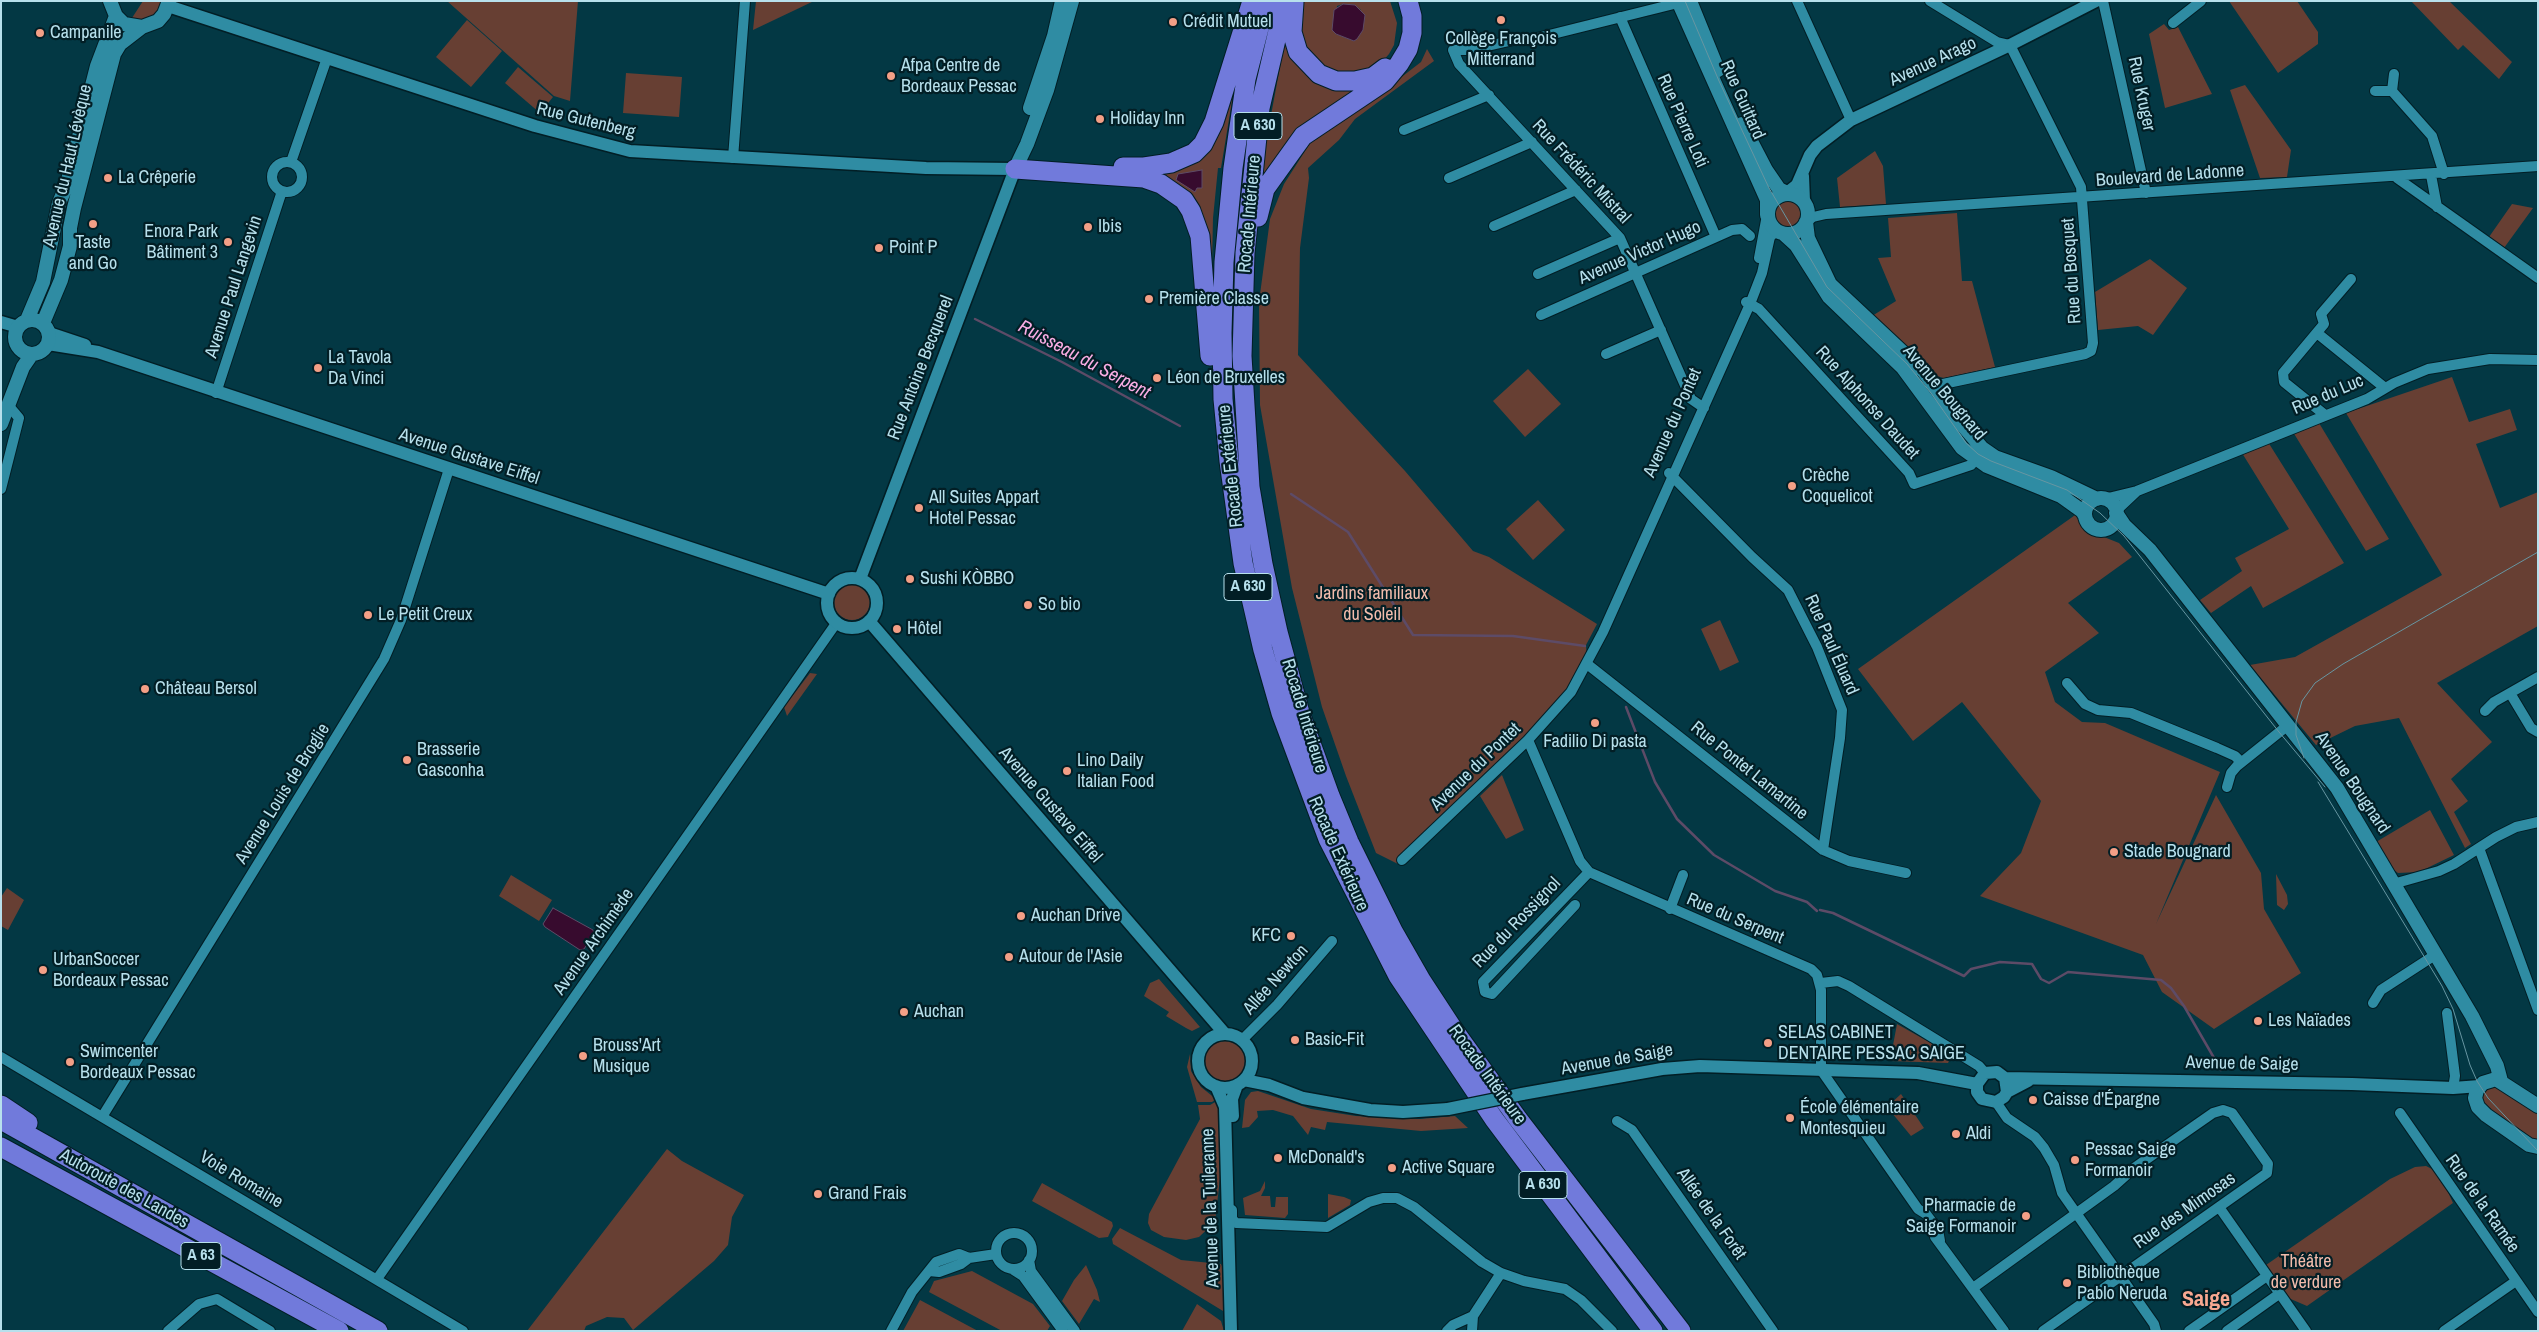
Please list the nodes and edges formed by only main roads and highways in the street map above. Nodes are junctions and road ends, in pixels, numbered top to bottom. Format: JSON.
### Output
{"nodes":[{"id":1,"x":110,"y":1,"type":"edge"},
{"id":2,"x":1062,"y":1,"type":"edge"},
{"id":3,"x":1072,"y":1,"type":"edge"},
{"id":4,"x":1252,"y":1,"type":"edge"},
{"id":5,"x":1266,"y":1,"type":"edge"},
{"id":6,"x":1285,"y":1,"type":"edge"},
{"id":7,"x":1294,"y":1,"type":"edge"},
{"id":8,"x":1397,"y":1,"type":"edge"},
{"id":9,"x":1408,"y":1,"type":"edge"},
{"id":10,"x":1682,"y":2,"type":"edge"},
{"id":11,"x":168,"y":4,"type":"edge"},
{"id":12,"x":116,"y":16,"type":"junction"},
{"id":13,"x":142,"y":27,"type":"junction"},
{"id":14,"x":1015,"y":169,"type":"junction"},
{"id":15,"x":1788,"y":193,"type":"junction"},
{"id":16,"x":1767,"y":215,"type":"junction"},
{"id":17,"x":1806,"y":222,"type":"junction"},
{"id":18,"x":1784,"y":234,"type":"junction"},
{"id":19,"x":1245,"y":253,"type":"junction"},
{"id":20,"x":22,"y":324,"type":"junction"},
{"id":21,"x":47,"y":333,"type":"junction"},
{"id":22,"x":26,"y":352,"type":"junction"},
{"id":23,"x":5,"y":406,"type":"edge"},
{"id":24,"x":1,"y":424,"type":"edge"},
{"id":25,"x":1229,"y":461,"type":"junction"},
{"id":26,"x":2100,"y":499,"type":"junction"},
{"id":27,"x":2116,"y":513,"type":"junction"},
{"id":28,"x":2085,"y":516,"type":"junction"},
{"id":29,"x":2108,"y":528,"type":"junction"},
{"id":30,"x":2155,"y":558,"type":"junction"},
{"id":31,"x":2497,"y":1080,"type":"junction"},
{"id":32,"x":1,"y":1105,"type":"edge"},
{"id":33,"x":2538,"y":1106,"type":"edge"},
{"id":34,"x":1,"y":1120,"type":"edge"},
{"id":35,"x":1,"y":1147,"type":"edge"},
{"id":36,"x":2538,"y":1147,"type":"edge"},
{"id":37,"x":1,"y":1155,"type":"edge"},
{"id":38,"x":64,"y":1182,"type":"junction"},
{"id":39,"x":124,"y":1188,"type":"junction"},
{"id":40,"x":339,"y":1331,"type":"edge"},
{"id":41,"x":378,"y":1331,"type":"edge"},
{"id":42,"x":1654,"y":1331,"type":"edge"},
{"id":43,"x":1680,"y":1331,"type":"edge"}],
"edges":[{"from":1,"to":12,"type":"main road"},
{"from":2,"to":14,"type":"main road","name":"Rue Antoine Becquerel"},
{"from":3,"to":14,"type":"main road","name":"Rue Antoine Becquerel"},
{"from":4,"to":14,"type":"highway"},
{"from":5,"to":25,"type":"highway","name":"Rocade Extérieure","number":"A 630"},
{"from":6,"to":19,"type":"highway","name":"Rocade Intérieure","number":"A 630"},
{"from":7,"to":8,"type":"highway"},
{"from":9,"to":19,"type":"highway"},
{"from":10,"to":15,"type":"main road","name":"Rue Guittard"},
{"from":10,"to":16,"type":"main road","name":"Rue Guittard"},
{"from":11,"to":13,"type":"main road","name":"Avenue du Haut Lévèque"},
{"from":12,"to":13,"type":"main road"},
{"from":12,"to":20,"type":"main road","name":"Avenue du Haut Lévèque"},
{"from":13,"to":21,"type":"main road","name":"Avenue du Haut Lévèque"},
{"from":14,"to":25,"type":"highway"},
{"from":15,"to":16,"type":"main road"},
{"from":15,"to":17,"type":"main road"},
{"from":16,"to":18,"type":"main road"},
{"from":17,"to":18,"type":"main road"},
{"from":17,"to":26,"type":"main road","name":"Avenue Bougnard"},
{"from":18,"to":28,"type":"main road","name":"Avenue Bougnard"},
{"from":19,"to":43,"type":"highway","name":"Rocade Intérieure","number":"A 630"},
{"from":20,"to":21,"type":"main road"},
{"from":20,"to":22,"type":"main road"},
{"from":21,"to":22,"type":"main road"},
{"from":22,"to":23,"type":"main road"},
{"from":23,"to":24,"type":"main road"},
{"from":25,"to":42,"type":"highway","name":"Rocade Extérieure","number":"A 630"},
{"from":26,"to":27,"type":"main road","name":"Avenue Bougnard"},
{"from":26,"to":28,"type":"main road"},
{"from":27,"to":29,"type":"main road"},
{"from":27,"to":30,"type":"main road","name":"Avenue Bougnard"},
{"from":28,"to":29,"type":"main road","name":"Avenue Bougnard"},
{"from":29,"to":30,"type":"main road","name":"Avenue Bougnard"},
{"from":30,"to":31,"type":"main road","name":"Avenue Bougnard"},
{"from":31,"to":33,"type":"main road"},
{"from":31,"to":36,"type":"main road"},
{"from":32,"to":39,"type":"highway"},
{"from":34,"to":39,"type":"highway","name":"Autoroute des Landes","number":"A 63"},
{"from":35,"to":38,"type":"highway","name":"Autoroute des Landes","number":"A 63"},
{"from":37,"to":38,"type":"highway"},
{"from":38,"to":40,"type":"highway","name":"Autoroute des Landes","number":"A 63"},
{"from":39,"to":41,"type":"highway","name":"Autoroute des Landes","number":"A 63"}]}
